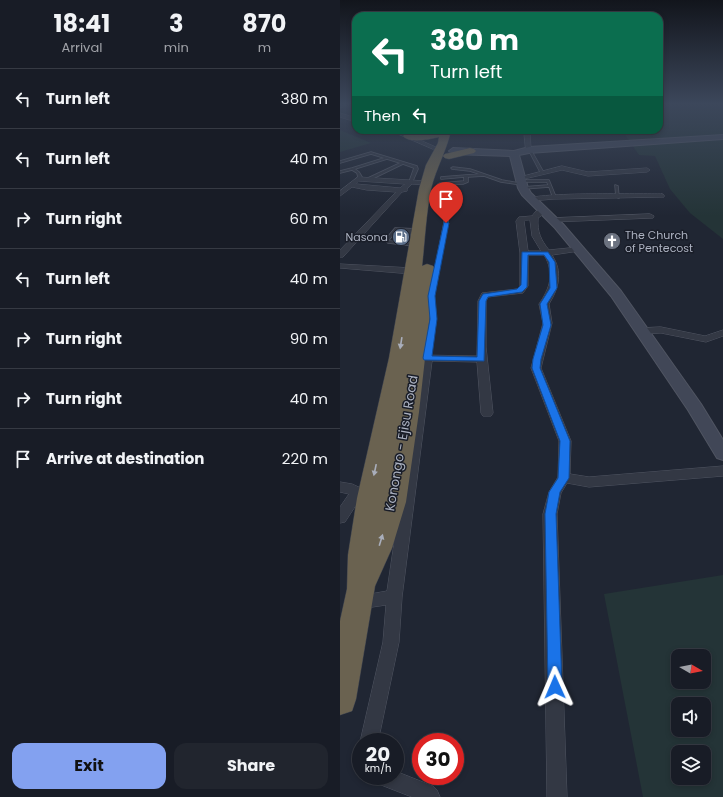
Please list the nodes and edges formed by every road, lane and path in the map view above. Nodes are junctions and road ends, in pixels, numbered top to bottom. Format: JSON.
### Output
{"nodes":[{"id":1,"x":424,"y":141,"type":"edge"},
{"id":2,"x":449,"y":141,"type":"edge"},
{"id":3,"x":528,"y":141,"type":"edge"},
{"id":4,"x":660,"y":141,"type":"edge"},
{"id":5,"x":449,"y":148,"type":"junction"},
{"id":6,"x":529,"y":150,"type":"junction"},
{"id":7,"x":514,"y":154,"type":"junction"},
{"id":8,"x":387,"y":158,"type":"junction"},
{"id":9,"x":340,"y":162,"type":"edge"},
{"id":10,"x":402,"y":163,"type":"junction"},
{"id":11,"x":453,"y":168,"type":"dead end"},
{"id":12,"x":353,"y":169,"type":"junction"},
{"id":13,"x":647,"y":170,"type":"dead end"},
{"id":14,"x":541,"y":171,"type":"junction"},
{"id":15,"x":340,"y":172,"type":"edge"},
{"id":16,"x":488,"y":175,"type":"junction"},
{"id":17,"x":466,"y":177,"type":"junction"},
{"id":18,"x":358,"y":179,"type":"junction"},
{"id":19,"x":369,"y":179,"type":"junction"},
{"id":20,"x":411,"y":182,"type":"junction"},
{"id":21,"x":438,"y":182,"type":"junction"},
{"id":22,"x":522,"y":183,"type":"junction"},
{"id":23,"x":352,"y":185,"type":"junction"},
{"id":24,"x":550,"y":186,"type":"junction"},
{"id":25,"x":616,"y":186,"type":"dead end"},
{"id":26,"x":400,"y":191,"type":"junction"},
{"id":27,"x":340,"y":194,"type":"edge"},
{"id":28,"x":554,"y":196,"type":"junction"},
{"id":29,"x":662,"y":196,"type":"dead end"},
{"id":30,"x":618,"y":197,"type":"junction"},
{"id":31,"x":530,"y":199,"type":"junction"},
{"id":32,"x":544,"y":216,"type":"junction"},
{"id":33,"x":650,"y":216,"type":"dead end"},
{"id":34,"x":579,"y":249,"type":"junction"},
{"id":35,"x":524,"y":253,"type":"junction"},
{"id":36,"x":546,"y":253,"type":"junction"},
{"id":37,"x":340,"y":255,"type":"edge"},
{"id":38,"x":340,"y":266,"type":"edge"},
{"id":39,"x":412,"y":271,"type":"junction"},
{"id":40,"x":642,"y":331,"type":"junction"},
{"id":41,"x":723,"y":333,"type":"edge"},
{"id":42,"x":422,"y":358,"type":"junction"},
{"id":43,"x":481,"y":359,"type":"junction"},
{"id":44,"x":487,"y":413,"type":"dead end"},
{"id":45,"x":723,"y":454,"type":"edge"},
{"id":46,"x":723,"y":471,"type":"edge"},
{"id":47,"x":564,"y":478,"type":"junction"},
{"id":48,"x":340,"y":487,"type":"edge"},
{"id":49,"x":363,"y":496,"type":"junction"},
{"id":50,"x":340,"y":518,"type":"edge"},
{"id":51,"x":360,"y":595,"type":"junction"},
{"id":52,"x":394,"y":597,"type":"junction"},
{"id":53,"x":340,"y":699,"type":"edge"},
{"id":54,"x":371,"y":733,"type":"edge"},
{"id":55,"x":404,"y":784,"type":"edge"},
{"id":56,"x":430,"y":797,"type":"edge"},
{"id":57,"x":557,"y":797,"type":"edge"}],
"edges":[{"from":1,"to":5,"type":"street"},
{"from":2,"to":5,"type":"highway"},
{"from":3,"to":6,"type":"street"},
{"from":4,"to":6,"type":"main road"},
{"from":5,"to":7,"type":"main road"},
{"from":5,"to":21,"type":"highway"},
{"from":6,"to":7,"type":"main road"},
{"from":6,"to":14,"type":"lane"},
{"from":7,"to":22,"type":"main road"},
{"from":8,"to":9,"type":"lane"},
{"from":8,"to":10,"type":"lane"},
{"from":8,"to":12,"type":"lane"},
{"from":10,"to":19,"type":"lane"},
{"from":10,"to":20,"type":"lane"},
{"from":11,"to":16,"type":"lane"},
{"from":12,"to":15,"type":"lane"},
{"from":12,"to":18,"type":"lane"},
{"from":13,"to":14,"type":"street"},
{"from":14,"to":22,"type":"street"},
{"from":16,"to":17,"type":"lane"},
{"from":16,"to":22,"type":"lane"},
{"from":17,"to":21,"type":"lane"},
{"from":17,"to":21,"type":"lane"},
{"from":18,"to":19,"type":"street"},
{"from":18,"to":23,"type":"street"},
{"from":19,"to":20,"type":"street"},
{"from":20,"to":21,"type":"street"},
{"from":20,"to":26,"type":"street"},
{"from":21,"to":26,"type":"street"},
{"from":21,"to":39,"type":"highway","name":"Konongo - Ejisu Road"},
{"from":21,"to":42,"type":"highway","name":"Konongo - Ejisu Road"},
{"from":22,"to":24,"type":"lane"},
{"from":22,"to":24,"type":"lane"},
{"from":22,"to":31,"type":"main road"},
{"from":23,"to":26,"type":"street"},
{"from":23,"to":27,"type":"street"},
{"from":24,"to":28,"type":"lane"},
{"from":25,"to":30,"type":"lane"},
{"from":26,"to":37,"type":"street"},
{"from":28,"to":30,"type":"street"},
{"from":28,"to":31,"type":"street"},
{"from":29,"to":30,"type":"street"},
{"from":31,"to":32,"type":"main road"},
{"from":32,"to":33,"type":"street"},
{"from":32,"to":34,"type":"main road"},
{"from":32,"to":35,"type":"street"},
{"from":32,"to":36,"type":"street"},
{"from":34,"to":36,"type":"street"},
{"from":34,"to":40,"type":"main road"},
{"from":35,"to":36,"type":"street"},
{"from":35,"to":43,"type":"street"},
{"from":36,"to":47,"type":"street"},
{"from":38,"to":39,"type":"street"},
{"from":39,"to":49,"type":"highway","name":"Konongo - Ejisu Road","one_way":true},
{"from":40,"to":41,"type":"street"},
{"from":40,"to":45,"type":"main road"},
{"from":42,"to":43,"type":"street"},
{"from":51,"to":42,"type":"highway","name":"Konongo - Ejisu Road","one_way":true},
{"from":42,"to":52,"type":"street"},
{"from":43,"to":44,"type":"street"},
{"from":46,"to":47,"type":"street"},
{"from":47,"to":57,"type":"street"},
{"from":48,"to":49,"type":"street"},
{"from":49,"to":50,"type":"street"},
{"from":49,"to":51,"type":"highway","name":"Konongo - Ejisu Road"},
{"from":51,"to":52,"type":"street"},
{"from":51,"to":53,"type":"highway","name":"Konongo - Ejisu Road"},
{"from":52,"to":54,"type":"street"},
{"from":55,"to":56,"type":"street"}]}
